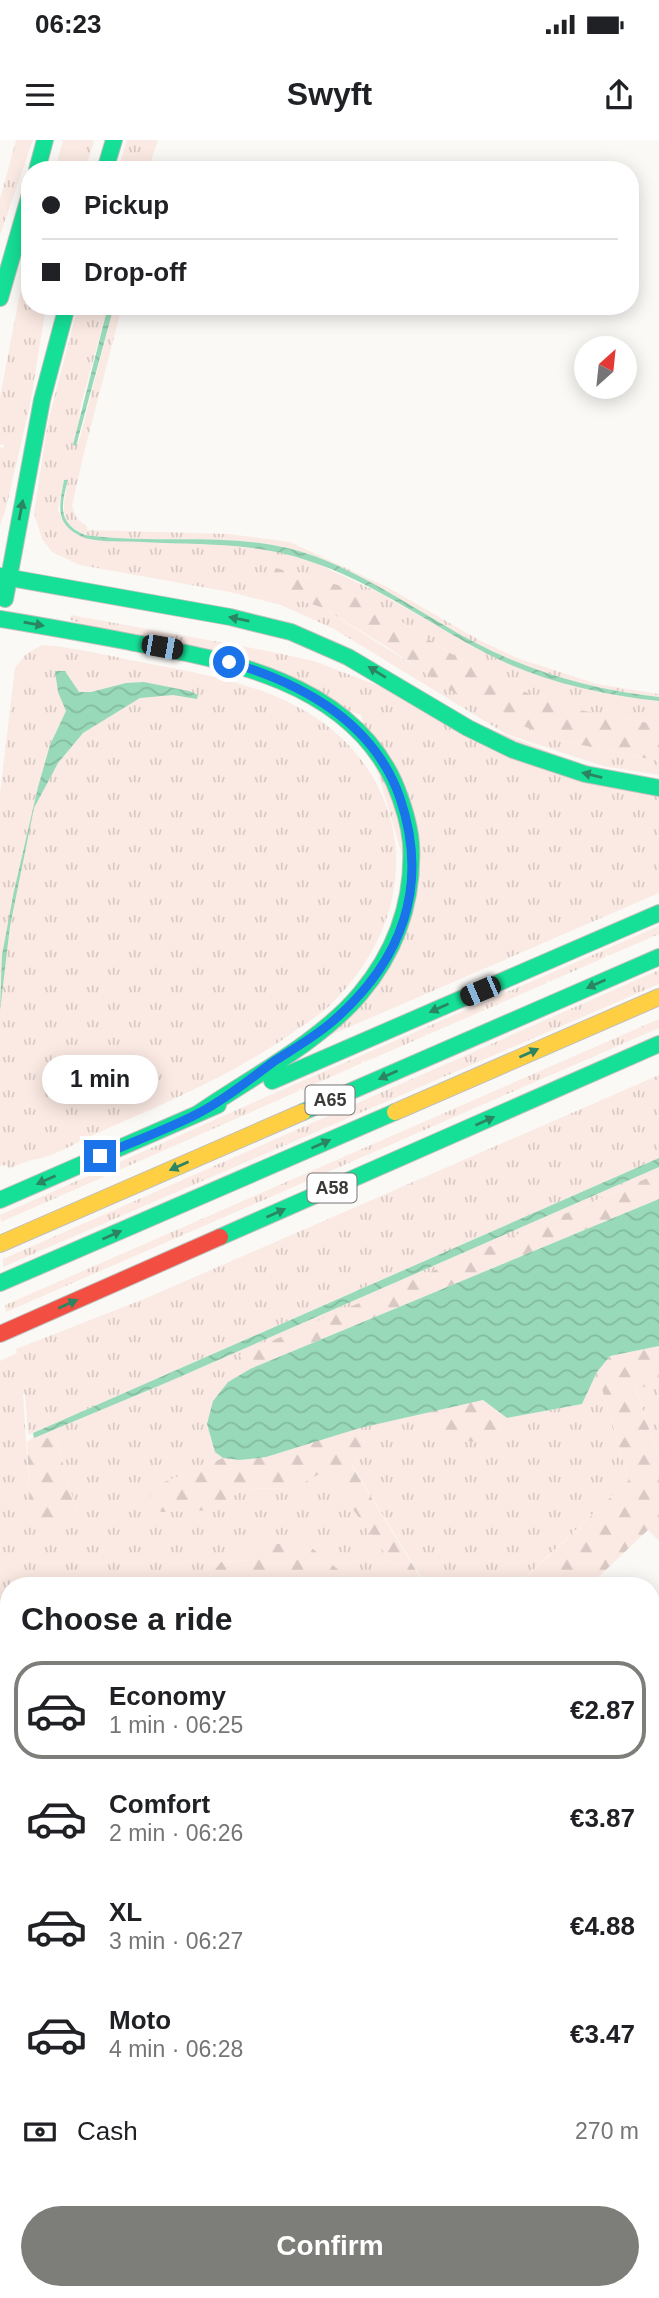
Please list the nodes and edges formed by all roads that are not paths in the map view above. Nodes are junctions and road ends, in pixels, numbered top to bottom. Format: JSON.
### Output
{"nodes":[{"id":1,"x":45,"y":140,"type":"edge"},
{"id":2,"x":114,"y":140,"type":"edge"},
{"id":3,"x":39,"y":161,"type":"edge"},
{"id":4,"x":108,"y":161,"type":"edge"},
{"id":5,"x":21,"y":225,"type":"edge"},
{"id":6,"x":0,"y":298,"type":"edge"},
{"id":7,"x":65,"y":315,"type":"edge"},
{"id":8,"x":4,"y":577,"type":"edge"},
{"id":9,"x":1,"y":621,"type":"edge"},
{"id":10,"x":659,"y":788,"type":"edge"},
{"id":11,"x":659,"y":913,"type":"edge"},
{"id":12,"x":659,"y":957,"type":"edge"},
{"id":13,"x":659,"y":997,"type":"edge"},
{"id":14,"x":659,"y":1044,"type":"edge"},
{"id":15,"x":199,"y":1113,"type":"junction"},
{"id":16,"x":1,"y":1200,"type":"edge"},
{"id":17,"x":1,"y":1244,"type":"edge"},
{"id":18,"x":2,"y":1282,"type":"edge"},
{"id":19,"x":3,"y":1333,"type":"edge"}],
"edges":[{"from":1,"to":3,"type":"highway"},
{"from":2,"to":4,"type":"highway"},
{"from":5,"to":6,"type":"highway"},
{"from":8,"to":7,"type":"highway","one_way":true},
{"from":8,"to":9,"type":"highway"},
{"from":10,"to":8,"type":"highway","one_way":true},
{"from":9,"to":15,"type":"highway","one_way":true},
{"from":11,"to":15,"type":"highway","one_way":true},
{"from":12,"to":17,"type":"highway","number":"A65","one_way":true},
{"from":18,"to":13,"type":"highway","number":"A65","one_way":true},
{"from":19,"to":14,"type":"highway","number":"A58","one_way":true},
{"from":15,"to":16,"type":"highway","one_way":true}]}
